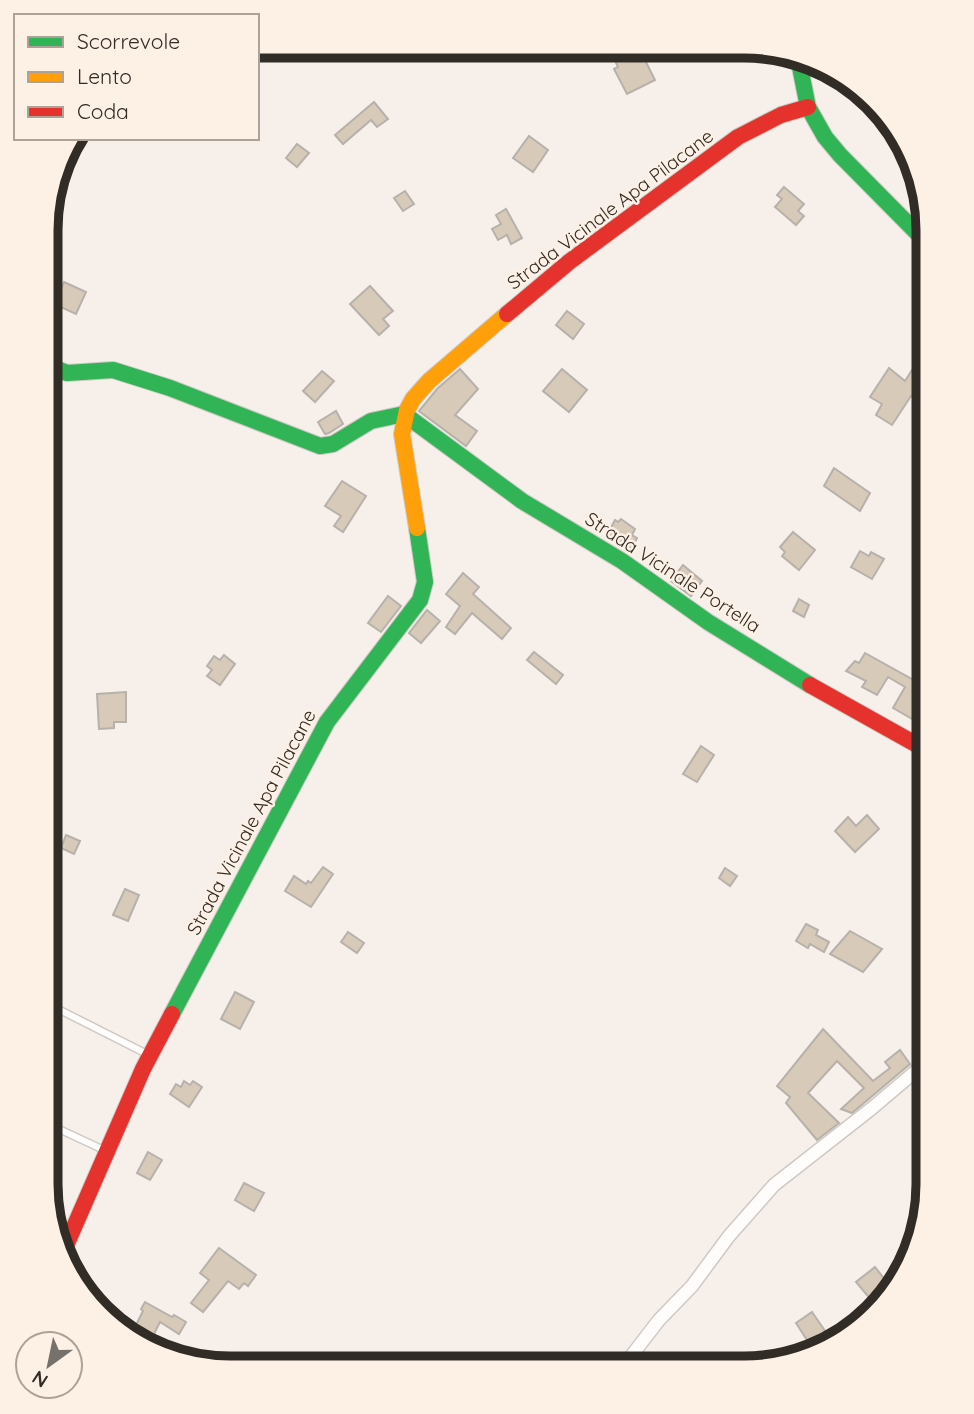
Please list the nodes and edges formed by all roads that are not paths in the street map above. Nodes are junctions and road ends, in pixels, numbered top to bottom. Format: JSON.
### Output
{"nodes":[{"id":1,"x":800,"y":68,"type":"edge"},
{"id":2,"x":808,"y":107,"type":"junction"},
{"id":3,"x":916,"y":231,"type":"edge"},
{"id":4,"x":58,"y":369,"type":"edge"},
{"id":5,"x":404,"y":414,"type":"junction"},
{"id":6,"x":916,"y":744,"type":"edge"},
{"id":7,"x":58,"y":1009,"type":"edge"},
{"id":8,"x":150,"y":1056,"type":"junction"},
{"id":9,"x":916,"y":1071,"type":"edge"},
{"id":10,"x":58,"y":1129,"type":"edge"},
{"id":11,"x":108,"y":1152,"type":"junction"},
{"id":12,"x":68,"y":1242,"type":"edge"},
{"id":13,"x":631,"y":1356,"type":"edge"}],
"edges":[{"from":1,"to":2,"type":"street"},
{"from":2,"to":3,"type":"street"},
{"from":2,"to":5,"type":"street","name":"Strada Vicinale Apa Pilacane"},
{"from":4,"to":5,"type":"street"},
{"from":5,"to":6,"type":"street","name":"Strada Vicinale Portella"},
{"from":5,"to":8,"type":"street","name":"Strada Vicinale Apa Pilacane"},
{"from":7,"to":8,"type":"lane"},
{"from":8,"to":11,"type":"street","name":"Strada Vicinale Apa Pilacane"},
{"from":9,"to":13,"type":"street"},
{"from":10,"to":11,"type":"lane"},
{"from":11,"to":12,"type":"street","name":"Strada Vicinale Apa Pilacane"}]}
